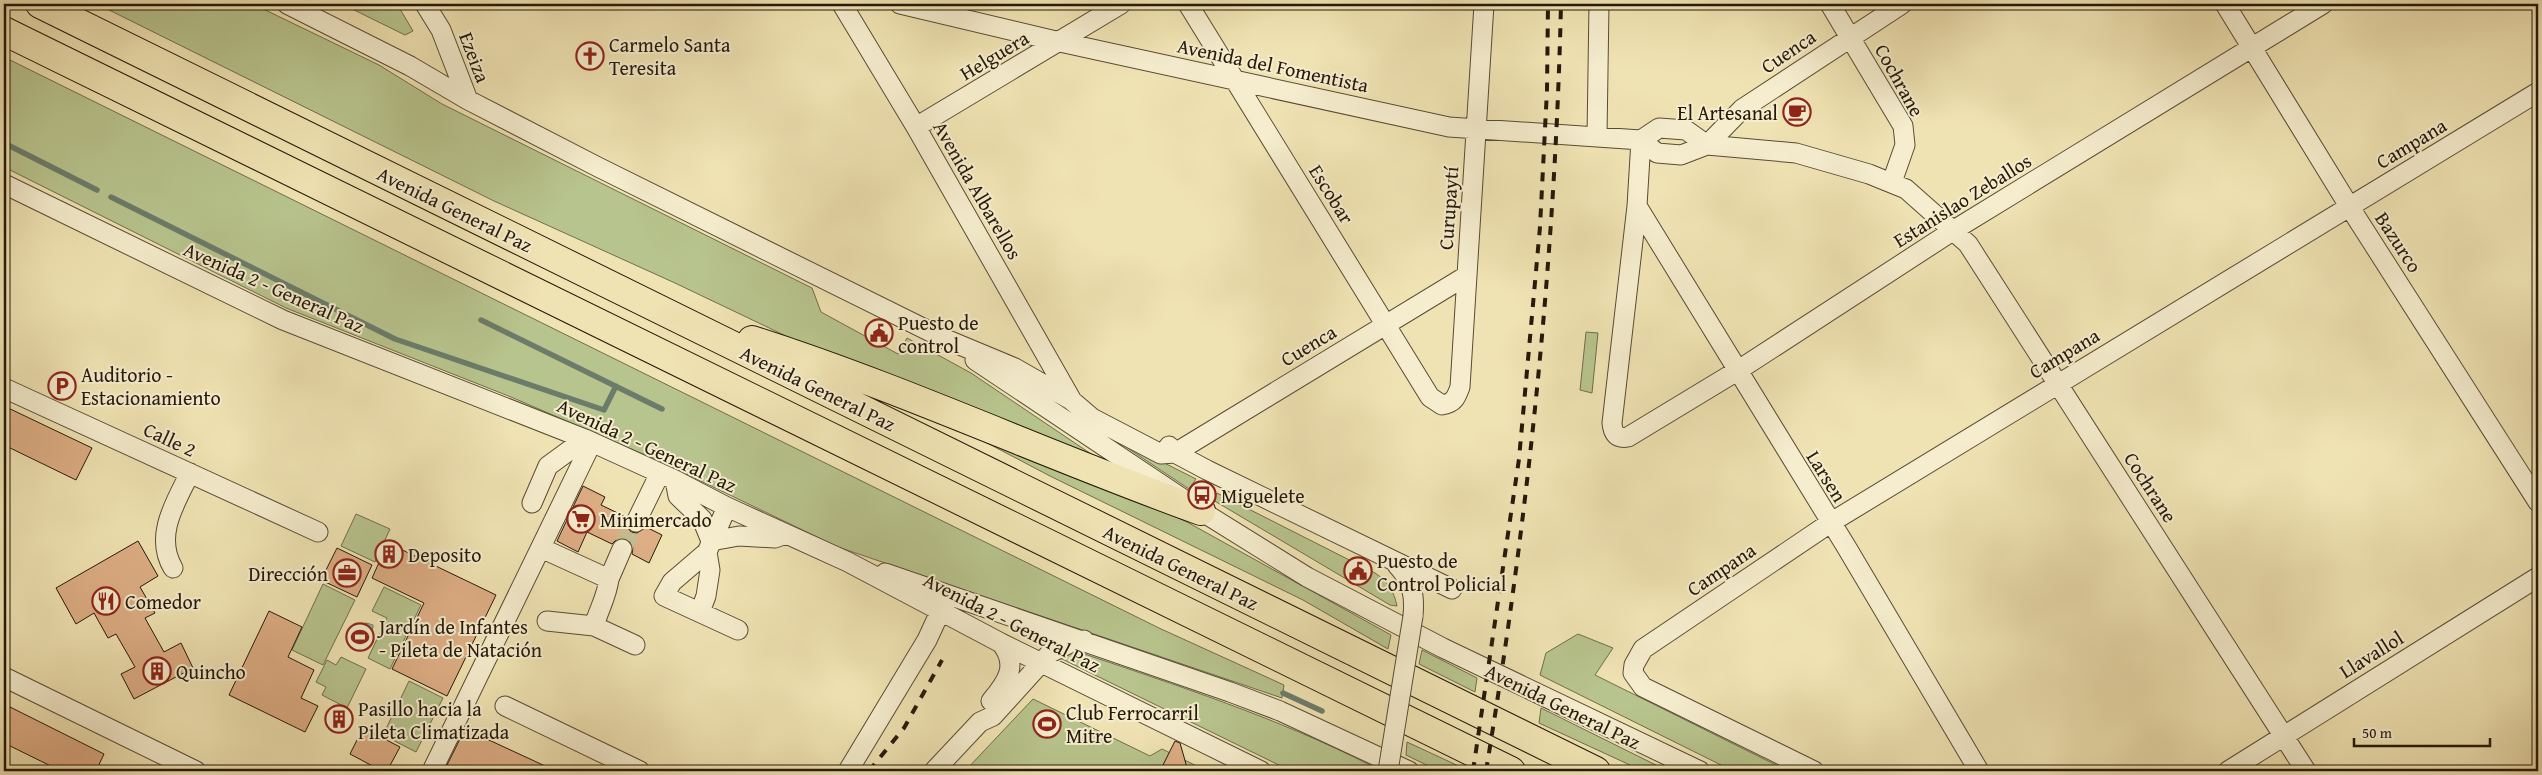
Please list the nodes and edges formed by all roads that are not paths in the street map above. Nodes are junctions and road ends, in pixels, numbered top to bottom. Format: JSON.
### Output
{"nodes":[{"id":1,"x":40,"y":4,"type":"edge"},
{"id":2,"x":287,"y":4,"type":"edge"},
{"id":3,"x":425,"y":4,"type":"edge"},
{"id":4,"x":842,"y":4,"type":"edge"},
{"id":5,"x":900,"y":4,"type":"edge"},
{"id":6,"x":1121,"y":4,"type":"edge"},
{"id":7,"x":1188,"y":4,"type":"edge"},
{"id":8,"x":1484,"y":4,"type":"edge"},
{"id":9,"x":1599,"y":4,"type":"edge"},
{"id":10,"x":1830,"y":4,"type":"edge"},
{"id":11,"x":1902,"y":4,"type":"edge"},
{"id":12,"x":2225,"y":4,"type":"edge"},
{"id":13,"x":2323,"y":4,"type":"edge"},
{"id":14,"x":4,"y":31,"type":"edge"},
{"id":15,"x":1850,"y":36,"type":"junction"},
{"id":16,"x":1060,"y":42,"type":"junction"},
{"id":17,"x":2252,"y":48,"type":"junction"},
{"id":18,"x":1234,"y":78,"type":"junction"},
{"id":19,"x":2538,"y":92,"type":"edge"},
{"id":20,"x":468,"y":100,"type":"junction"},
{"id":21,"x":916,"y":127,"type":"junction"},
{"id":22,"x":1477,"y":130,"type":"junction"},
{"id":23,"x":1597,"y":137,"type":"junction"},
{"id":24,"x":1641,"y":140,"type":"junction"},
{"id":25,"x":1708,"y":145,"type":"junction"},
{"id":26,"x":1892,"y":182,"type":"junction"},
{"id":27,"x":4,"y":184,"type":"edge"},
{"id":28,"x":1636,"y":206,"type":"junction"},
{"id":29,"x":2350,"y":206,"type":"junction"},
{"id":30,"x":1954,"y":230,"type":"junction"},
{"id":31,"x":1466,"y":276,"type":"junction"},
{"id":32,"x":667,"y":314,"type":"junction"},
{"id":33,"x":1387,"y":324,"type":"junction"},
{"id":34,"x":943,"y":338,"type":"junction"},
{"id":35,"x":1737,"y":371,"type":"junction"},
{"id":36,"x":2058,"y":383,"type":"junction"},
{"id":37,"x":4,"y":388,"type":"edge"},
{"id":38,"x":1072,"y":400,"type":"junction"},
{"id":39,"x":1442,"y":405,"type":"joint"},
{"id":40,"x":589,"y":441,"type":"junction"},
{"id":41,"x":1175,"y":453,"type":"junction"},
{"id":42,"x":190,"y":473,"type":"junction"},
{"id":43,"x":667,"y":476,"type":"junction"},
{"id":44,"x":2538,"y":502,"type":"edge"},
{"id":45,"x":532,"y":503,"type":"dead end"},
{"id":46,"x":727,"y":506,"type":"junction"},
{"id":47,"x":1201,"y":511,"type":"junction"},
{"id":48,"x":636,"y":522,"type":"tunnel mouth"},
{"id":49,"x":1830,"y":523,"type":"junction"},
{"id":50,"x":318,"y":532,"type":"dead end"},
{"id":51,"x":786,"y":534,"type":"junction"},
{"id":52,"x":709,"y":546,"type":"junction"},
{"id":53,"x":541,"y":548,"type":"junction"},
{"id":54,"x":622,"y":549,"type":"tunnel mouth"},
{"id":55,"x":848,"y":562,"type":"junction"},
{"id":56,"x":1394,"y":563,"type":"junction"},
{"id":57,"x":173,"y":568,"type":"dead end"},
{"id":58,"x":2538,"y":577,"type":"edge"},
{"id":59,"x":609,"y":579,"type":"junction"},
{"id":60,"x":1452,"y":589,"type":"dead end"},
{"id":61,"x":949,"y":594,"type":"junction"},
{"id":62,"x":700,"y":612,"type":"junction"},
{"id":63,"x":940,"y":612,"type":"junction"},
{"id":64,"x":546,"y":621,"type":"dead end"},
{"id":65,"x":594,"y":626,"type":"junction"},
{"id":66,"x":738,"y":630,"type":"dead end"},
{"id":67,"x":1084,"y":640,"type":"junction"},
{"id":68,"x":1001,"y":643,"type":"junction"},
{"id":69,"x":636,"y":646,"type":"dead end"},
{"id":70,"x":1042,"y":662,"type":"junction"},
{"id":71,"x":4,"y":677,"type":"edge"},
{"id":72,"x":505,"y":706,"type":"dead end"},
{"id":73,"x":980,"y":722,"type":"junction"},
{"id":74,"x":2284,"y":735,"type":"junction"},
{"id":75,"x":167,"y":765,"type":"edge"},
{"id":76,"x":196,"y":771,"type":"edge"},
{"id":77,"x":432,"y":771,"type":"edge"},
{"id":78,"x":640,"y":771,"type":"edge"},
{"id":79,"x":848,"y":771,"type":"edge"},
{"id":80,"x":934,"y":771,"type":"edge"},
{"id":81,"x":1261,"y":771,"type":"edge"},
{"id":82,"x":1388,"y":771,"type":"edge"},
{"id":83,"x":1409,"y":771,"type":"edge"},
{"id":84,"x":1511,"y":771,"type":"edge"},
{"id":85,"x":1596,"y":771,"type":"edge"},
{"id":86,"x":1700,"y":771,"type":"edge"},
{"id":87,"x":1814,"y":771,"type":"edge"},
{"id":88,"x":1979,"y":771,"type":"edge"},
{"id":89,"x":2228,"y":771,"type":"edge"},
{"id":90,"x":2306,"y":771,"type":"edge"}],
"edges":[{"from":1,"to":32,"type":"highway","name":"Avenida General Paz"},
{"from":2,"to":20,"type":"street","name":"Avenida General Paz"},
{"from":3,"to":20,"type":"street","name":"Ezeiza"},
{"from":4,"to":21,"type":"street","name":"Avenida Albarellos"},
{"from":5,"to":16,"type":"street","name":"Avenida del Fomentista"},
{"from":6,"to":16,"type":"street","name":"Helguera"},
{"from":7,"to":18,"type":"street","name":"Escobar"},
{"from":8,"to":22,"type":"street","name":"Curupaytí"},
{"from":9,"to":23,"type":"street"},
{"from":10,"to":15,"type":"street","name":"Cochrane"},
{"from":11,"to":15,"type":"street","name":"Cuenca"},
{"from":12,"to":17,"type":"street","name":"Bazurco"},
{"from":13,"to":17,"type":"street","name":"Estanislao Zeballos"},
{"from":14,"to":84,"type":"highway","name":"Avenida General Paz"},
{"from":15,"to":25,"type":"street","name":"Cuenca"},
{"from":15,"to":26,"type":"street","name":"Cochrane"},
{"from":16,"to":18,"type":"street","name":"Avenida del Fomentista"},
{"from":16,"to":21,"type":"street","name":"Helguera"},
{"from":17,"to":29,"type":"street","name":"Bazurco"},
{"from":17,"to":30,"type":"street","name":"Estanislao Zeballos"},
{"from":18,"to":22,"type":"street","name":"Avenida del Fomentista"},
{"from":18,"to":33,"type":"street","name":"Escobar"},
{"from":19,"to":29,"type":"street","name":"Campana"},
{"from":20,"to":34,"type":"street","name":"Avenida General Paz"},
{"from":21,"to":38,"type":"street","name":"Avenida Albarellos"},
{"from":22,"to":23,"type":"street","name":"Avenida del Fomentista"},
{"from":22,"to":31,"type":"street","name":"Curupaytí"},
{"from":23,"to":24,"type":"street","name":"Avenida del Fomentista"},
{"from":24,"to":25,"type":"street","name":"Avenida del Fomentista"},
{"from":24,"to":25,"type":"street","name":"Avenida del Fomentista"},
{"from":24,"to":28,"type":"street"},
{"from":25,"to":26,"type":"street","name":"Avenida del Fomentista"},
{"from":26,"to":30,"type":"street","name":"Avenida del Fomentista"},
{"from":27,"to":40,"type":"street","name":"Avenida 2 - General Paz"},
{"from":28,"to":35,"type":"street","name":"Larsen"},
{"from":28,"to":35,"type":"street","name":"Estanislao Zeballos"},
{"from":29,"to":36,"type":"street","name":"Campana"},
{"from":29,"to":44,"type":"street","name":"Bazurco"},
{"from":30,"to":35,"type":"street","name":"Estanislao Zeballos"},
{"from":30,"to":36,"type":"street","name":"Cochrane"},
{"from":31,"to":33,"type":"street","name":"Cuenca"},
{"from":31,"to":39,"type":"street","name":"Curupaytí"},
{"from":32,"to":47,"type":"highway"},
{"from":32,"to":85,"type":"highway","name":"Avenida General Paz"},
{"from":33,"to":39,"type":"street","name":"Escobar"},
{"from":33,"to":41,"type":"street","name":"Cuenca"},
{"from":34,"to":38,"type":"street","name":"Avenida General Paz"},
{"from":34,"to":47,"type":"street","name":"Avenida General Paz"},
{"from":35,"to":49,"type":"street","name":"Larsen"},
{"from":36,"to":49,"type":"street","name":"Campana"},
{"from":36,"to":74,"type":"street","name":"Cochrane"},
{"from":37,"to":42,"type":"street","name":"Calle 2"},
{"from":38,"to":41,"type":"street","name":"Avenida General Paz"},
{"from":40,"to":43,"type":"street","name":"Avenida 2 - General Paz"},
{"from":40,"to":45,"type":"street"},
{"from":40,"to":53,"type":"street"},
{"from":41,"to":56,"type":"street","name":"Avenida General Paz"},
{"from":42,"to":50,"type":"street","name":"Calle 2"},
{"from":42,"to":57,"type":"street"},
{"from":43,"to":46,"type":"street","name":"Avenida 2 - General Paz"},
{"from":43,"to":48,"type":"street"},
{"from":43,"to":52,"type":"street"},
{"from":46,"to":51,"type":"street","name":"Avenida 2 - General Paz"},
{"from":46,"to":52,"type":"street"},
{"from":47,"to":86,"type":"street","name":"Avenida General Paz"},
{"from":49,"to":87,"type":"street","name":"Campana"},
{"from":49,"to":88,"type":"street","name":"Larsen"},
{"from":51,"to":52,"type":"street"},
{"from":51,"to":55,"type":"street","name":"Avenida 2 - General Paz"},
{"from":52,"to":62,"type":"street"},
{"from":52,"to":62,"type":"street"},
{"from":53,"to":59,"type":"street"},
{"from":53,"to":77,"type":"street"},
{"from":54,"to":59,"type":"street"},
{"from":55,"to":61,"type":"street"},
{"from":55,"to":63,"type":"street","name":"Avenida 2 - General Paz"},
{"from":56,"to":60,"type":"street","name":"Avenida General Paz"},
{"from":56,"to":82,"type":"street","bridge":true},
{"from":58,"to":74,"type":"street","name":"Llavallol"},
{"from":59,"to":65,"type":"street"},
{"from":61,"to":63,"type":"street"},
{"from":61,"to":67,"type":"street"},
{"from":62,"to":66,"type":"street"},
{"from":63,"to":68,"type":"street","name":"Avenida 2 - General Paz"},
{"from":63,"to":79,"type":"street"},
{"from":64,"to":65,"type":"street"},
{"from":65,"to":69,"type":"street"},
{"from":67,"to":70,"type":"street"},
{"from":67,"to":83,"type":"street"},
{"from":68,"to":70,"type":"street","name":"Avenida 2 - General Paz"},
{"from":68,"to":73,"type":"street"},
{"from":70,"to":73,"type":"street"},
{"from":70,"to":81,"type":"street","name":"Avenida 2 - General Paz"},
{"from":71,"to":75,"type":"street"},
{"from":72,"to":78,"type":"street"},
{"from":73,"to":80,"type":"street"},
{"from":74,"to":89,"type":"street","name":"Llavallol"},
{"from":74,"to":90,"type":"street","name":"Cochrane"},
{"from":75,"to":76,"type":"street"}]}
